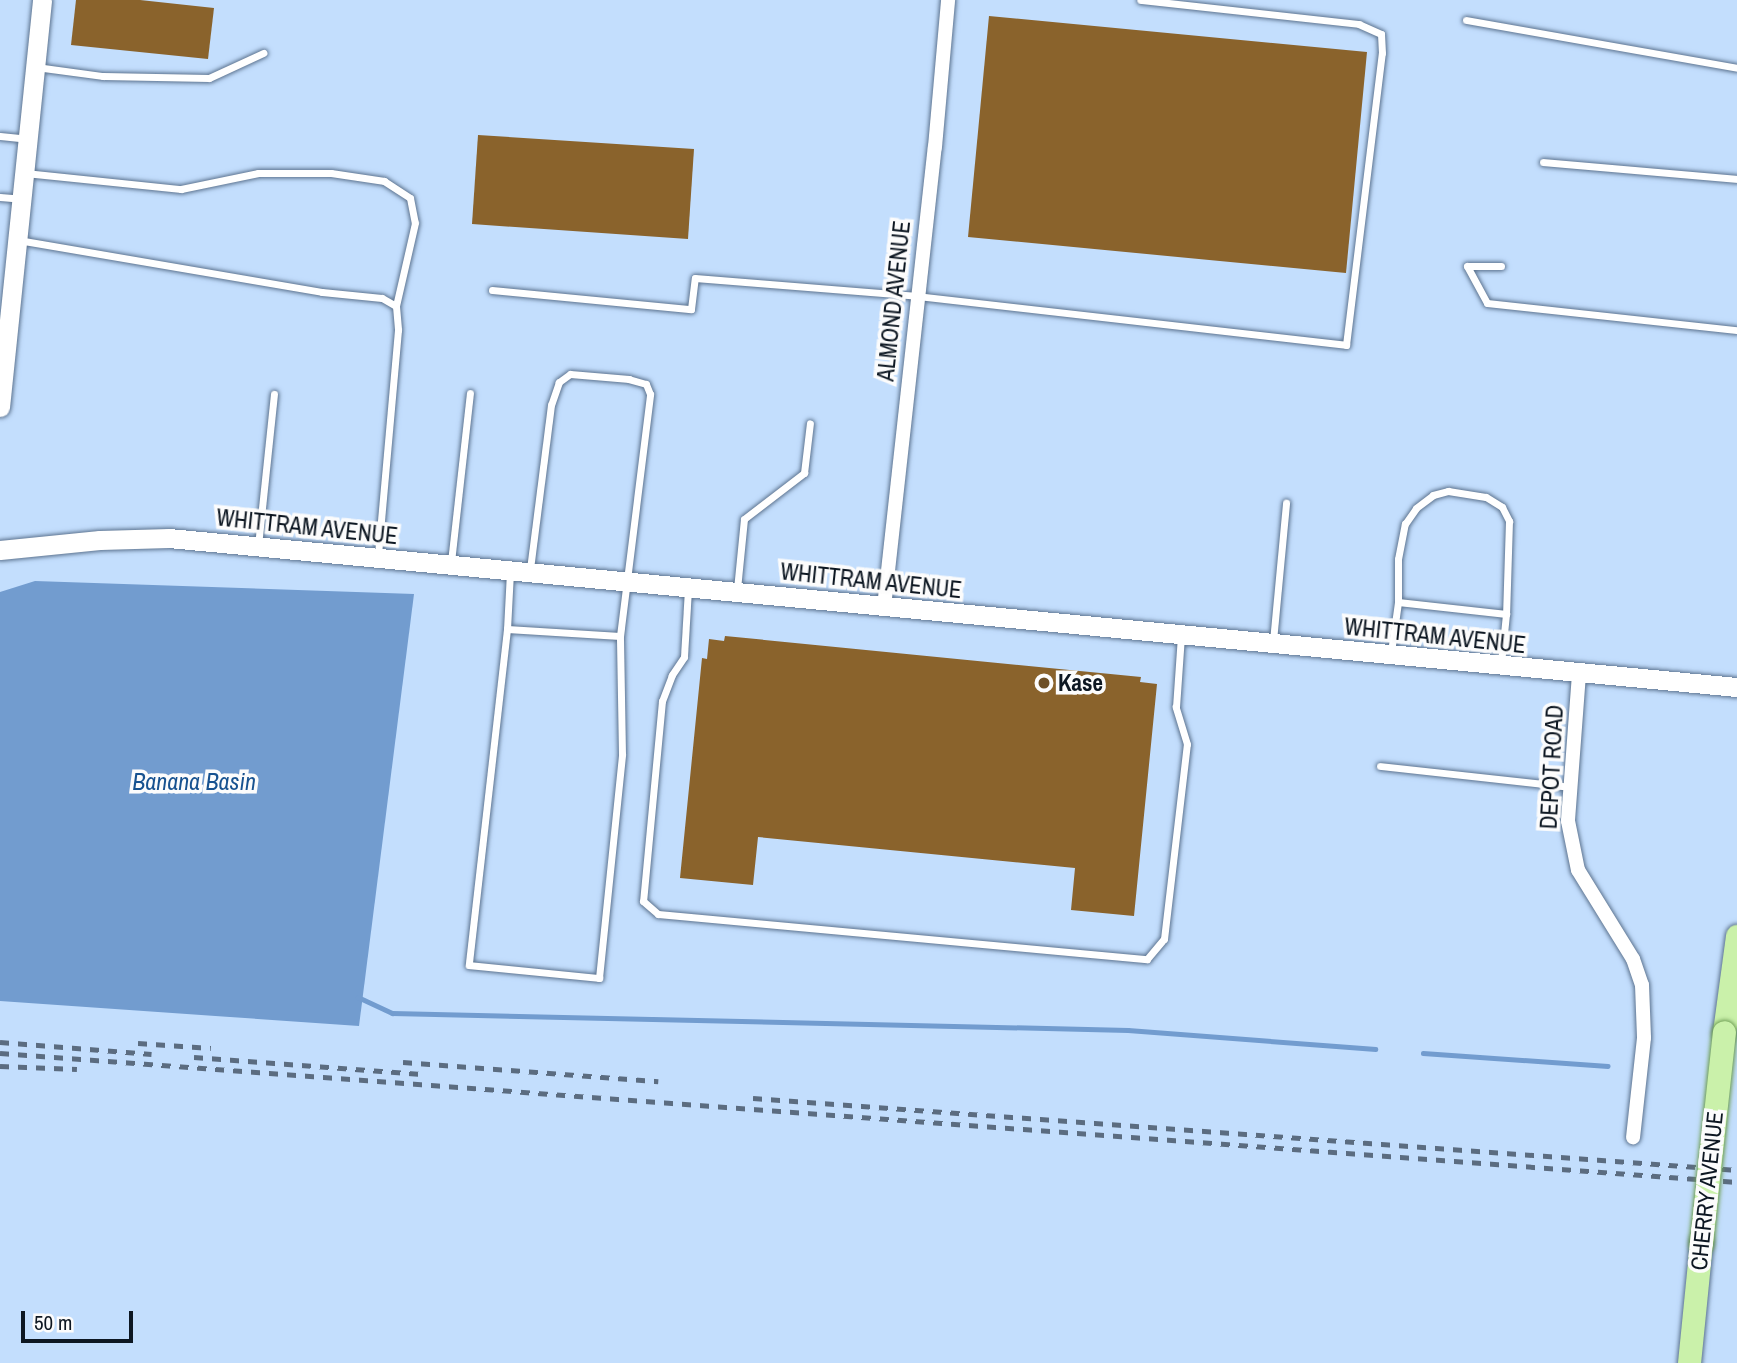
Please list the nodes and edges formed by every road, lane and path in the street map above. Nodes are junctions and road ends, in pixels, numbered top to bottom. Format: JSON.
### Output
{"nodes":[{"id":1,"x":42,"y":0,"type":"edge"},
{"id":2,"x":948,"y":0,"type":"edge"},
{"id":3,"x":1140,"y":0,"type":"edge"},
{"id":4,"x":1466,"y":20,"type":"dead end"},
{"id":5,"x":263,"y":53,"type":"dead end"},
{"id":6,"x":35,"y":67,"type":"junction"},
{"id":7,"x":1737,"y":68,"type":"edge"},
{"id":8,"x":0,"y":136,"type":"edge"},
{"id":9,"x":27,"y":139,"type":"junction"},
{"id":10,"x":1543,"y":162,"type":"dead end"},
{"id":11,"x":24,"y":173,"type":"junction"},
{"id":12,"x":1737,"y":179,"type":"edge"},
{"id":13,"x":0,"y":197,"type":"edge"},
{"id":14,"x":21,"y":199,"type":"junction"},
{"id":15,"x":17,"y":240,"type":"junction"},
{"id":16,"x":1501,"y":266,"type":"dead end"},
{"id":17,"x":492,"y":290,"type":"dead end"},
{"id":18,"x":917,"y":296,"type":"junction"},
{"id":19,"x":396,"y":306,"type":"junction"},
{"id":20,"x":1737,"y":330,"type":"edge"},
{"id":21,"x":470,"y":393,"type":"dead end"},
{"id":22,"x":274,"y":394,"type":"dead end"},
{"id":23,"x":0,"y":407,"type":"edge"},
{"id":24,"x":810,"y":423,"type":"dead end"},
{"id":25,"x":1286,"y":503,"type":"dead end"},
{"id":26,"x":1,"y":543,"type":"edge"},
{"id":27,"x":258,"y":547,"type":"junction"},
{"id":28,"x":377,"y":559,"type":"junction"},
{"id":29,"x":450,"y":566,"type":"junction"},
{"id":30,"x":520,"y":573,"type":"junction"},
{"id":31,"x":627,"y":582,"type":"junction"},
{"id":32,"x":688,"y":588,"type":"junction"},
{"id":33,"x":737,"y":593,"type":"junction"},
{"id":34,"x":1398,"y":602,"type":"junction"},
{"id":35,"x":884,"y":607,"type":"junction"},
{"id":36,"x":1506,"y":614,"type":"junction"},
{"id":37,"x":507,"y":629,"type":"junction"},
{"id":38,"x":620,"y":636,"type":"junction"},
{"id":39,"x":1181,"y":636,"type":"junction"},
{"id":40,"x":1273,"y":645,"type":"junction"},
{"id":41,"x":1390,"y":656,"type":"junction"},
{"id":42,"x":1500,"y":667,"type":"junction"},
{"id":43,"x":1579,"y":674,"type":"junction"},
{"id":44,"x":1737,"y":687,"type":"edge"},
{"id":45,"x":1380,"y":766,"type":"dead end"},
{"id":46,"x":1571,"y":787,"type":"junction"},
{"id":47,"x":1737,"y":936,"type":"edge"},
{"id":48,"x":1633,"y":1137,"type":"dead end"},
{"id":49,"x":1689,"y":1363,"type":"edge"}],
"edges":[{"from":1,"to":6,"type":"street"},
{"from":2,"to":18,"type":"street","name":"ALMOND AVENUE"},
{"from":3,"to":18,"type":"lane"},
{"from":4,"to":7,"type":"lane"},
{"from":5,"to":6,"type":"lane"},
{"from":6,"to":9,"type":"street"},
{"from":8,"to":9,"type":"lane"},
{"from":9,"to":11,"type":"street"},
{"from":10,"to":12,"type":"lane"},
{"from":11,"to":14,"type":"street"},
{"from":11,"to":19,"type":"lane"},
{"from":13,"to":14,"type":"lane"},
{"from":14,"to":15,"type":"street"},
{"from":15,"to":19,"type":"lane"},
{"from":15,"to":23,"type":"street"},
{"from":16,"to":20,"type":"lane"},
{"from":17,"to":18,"type":"lane"},
{"from":18,"to":35,"type":"street","name":"ALMOND AVENUE"},
{"from":19,"to":28,"type":"lane"},
{"from":21,"to":29,"type":"lane"},
{"from":22,"to":27,"type":"lane"},
{"from":24,"to":33,"type":"lane"},
{"from":25,"to":40,"type":"lane"},
{"from":26,"to":27,"type":"street","name":"WHITTRAM AVENUE"},
{"from":27,"to":28,"type":"street","name":"WHITTRAM AVENUE"},
{"from":28,"to":29,"type":"street","name":"WHITTRAM AVENUE"},
{"from":29,"to":30,"type":"street","name":"WHITTRAM AVENUE"},
{"from":30,"to":31,"type":"street","name":"WHITTRAM AVENUE"},
{"from":30,"to":31,"type":"lane"},
{"from":30,"to":37,"type":"lane"},
{"from":31,"to":32,"type":"street","name":"WHITTRAM AVENUE"},
{"from":31,"to":38,"type":"lane"},
{"from":32,"to":33,"type":"street","name":"WHITTRAM AVENUE"},
{"from":32,"to":39,"type":"lane"},
{"from":33,"to":35,"type":"street","name":"WHITTRAM AVENUE"},
{"from":34,"to":36,"type":"lane"},
{"from":34,"to":36,"type":"lane"},
{"from":34,"to":41,"type":"lane"},
{"from":35,"to":39,"type":"street","name":"WHITTRAM AVENUE"},
{"from":36,"to":42,"type":"lane"},
{"from":37,"to":38,"type":"lane"},
{"from":37,"to":38,"type":"lane"},
{"from":39,"to":40,"type":"street","name":"WHITTRAM AVENUE"},
{"from":40,"to":41,"type":"street","name":"WHITTRAM AVENUE"},
{"from":41,"to":42,"type":"street","name":"WHITTRAM AVENUE"},
{"from":42,"to":43,"type":"street","name":"WHITTRAM AVENUE"},
{"from":43,"to":44,"type":"street","name":"WHITTRAM AVENUE"},
{"from":43,"to":46,"type":"street","name":"DEPOT ROAD"},
{"from":45,"to":46,"type":"lane"},
{"from":46,"to":48,"type":"street","name":"DEPOT ROAD"},
{"from":47,"to":49,"type":"main road","name":"CHERRY AVENUE","bridge":true}]}
